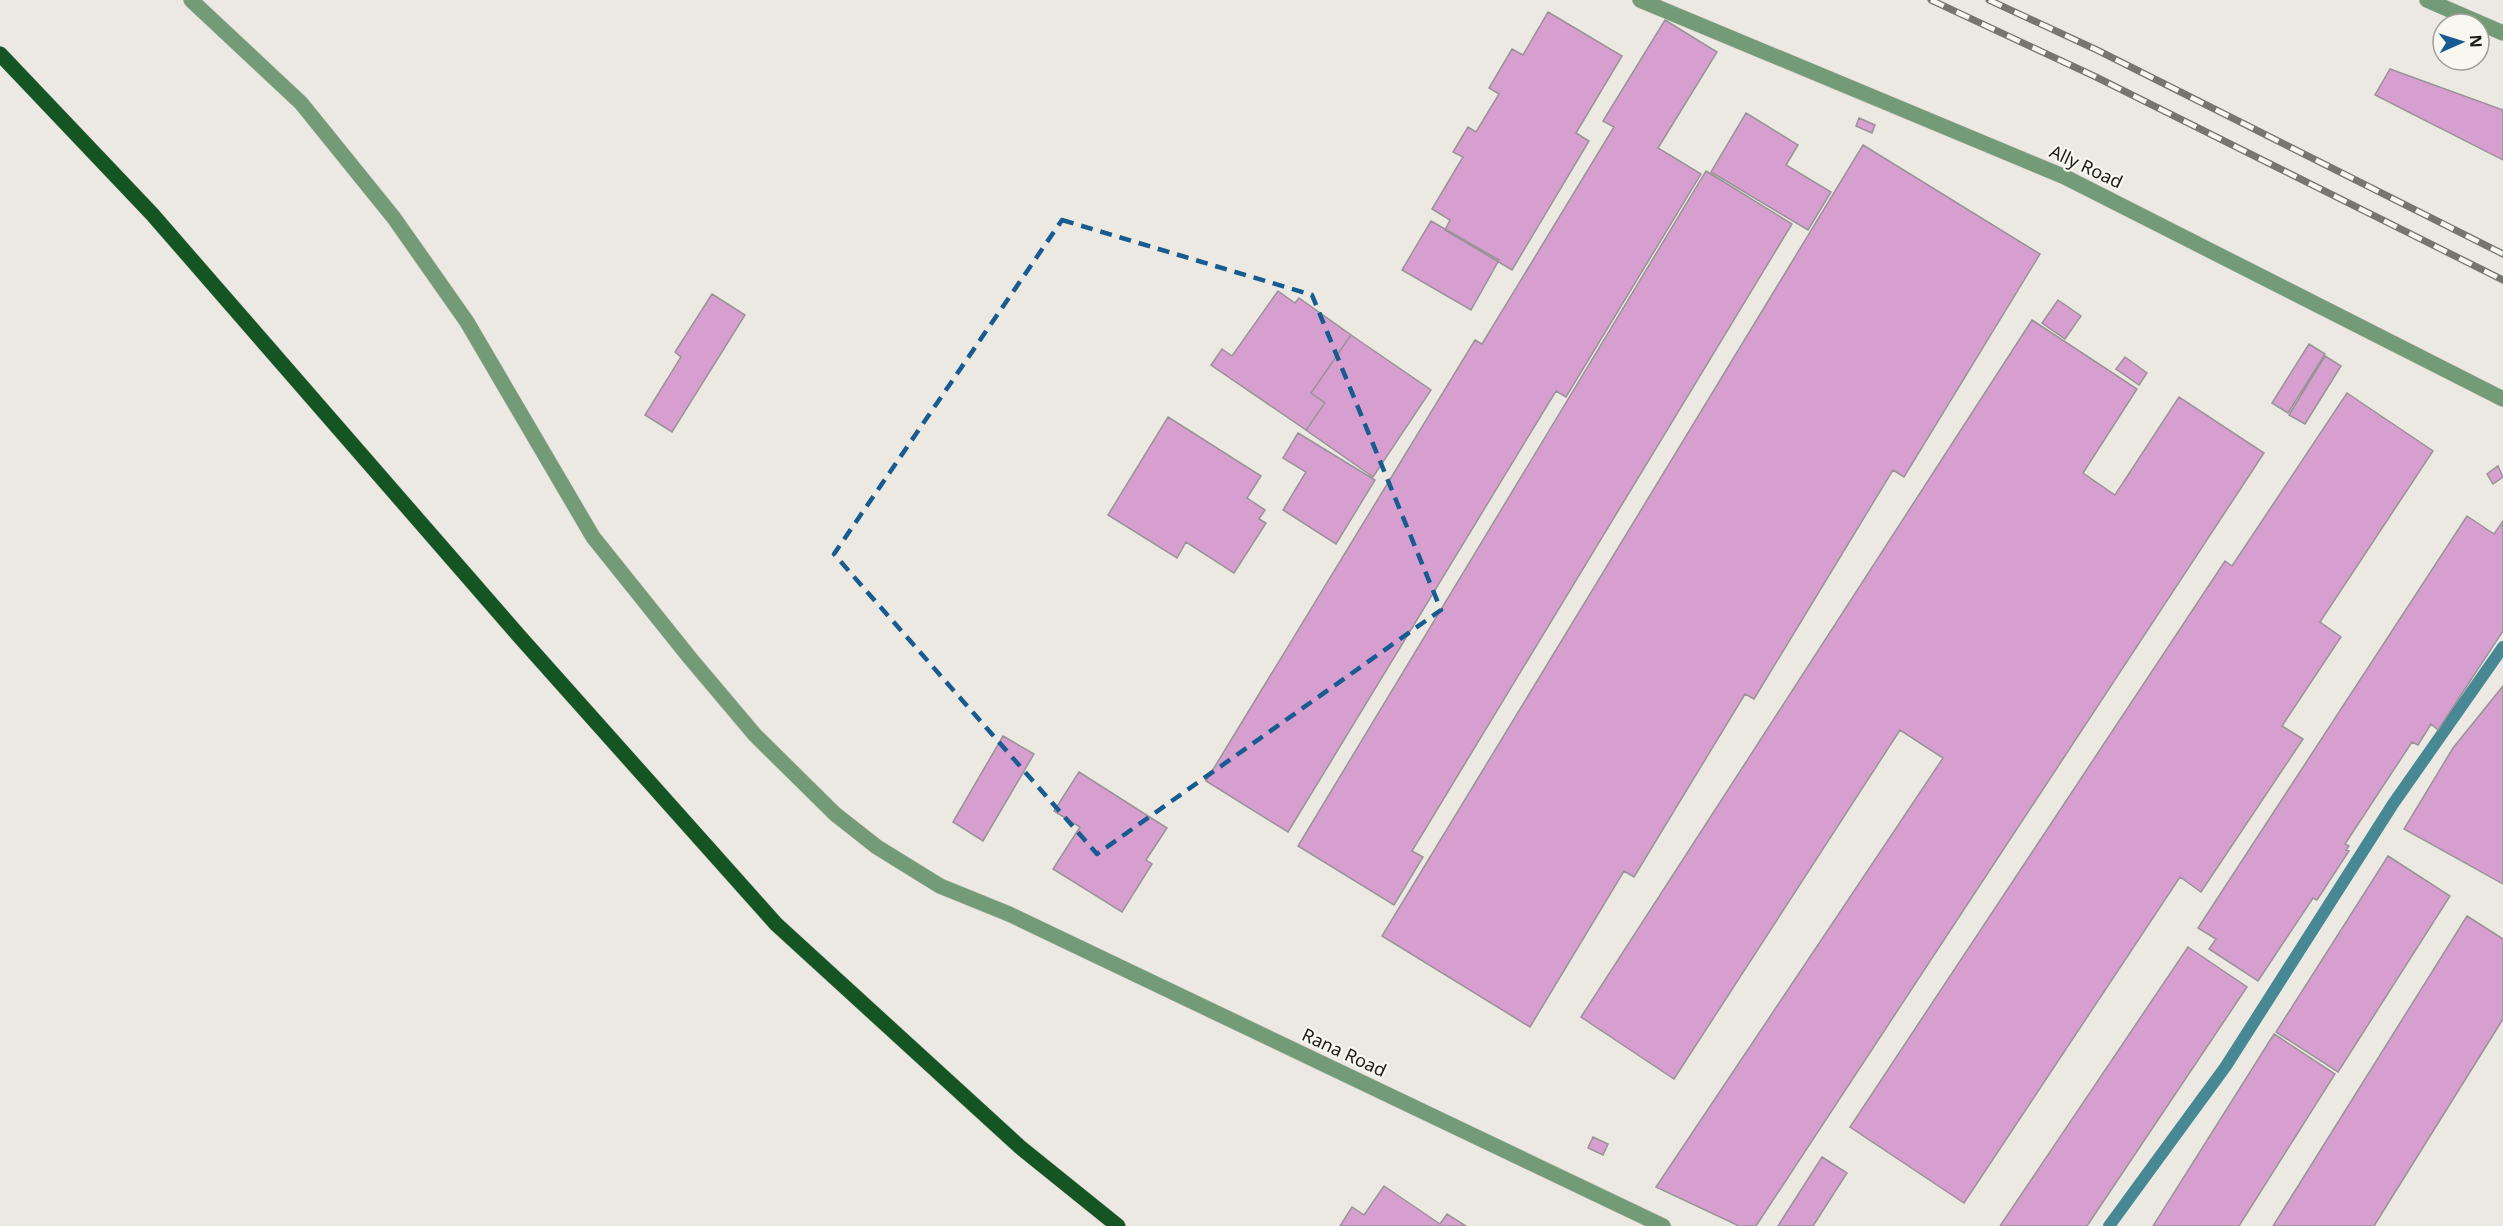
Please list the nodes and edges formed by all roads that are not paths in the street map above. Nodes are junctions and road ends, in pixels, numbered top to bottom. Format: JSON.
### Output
{"nodes":[{"id":1,"x":191,"y":0,"type":"edge"},
{"id":2,"x":1640,"y":0,"type":"edge"},
{"id":3,"x":2427,"y":0,"type":"edge"},
{"id":4,"x":2503,"y":33,"type":"edge"},
{"id":5,"x":0,"y":54,"type":"edge"},
{"id":6,"x":2503,"y":399,"type":"edge"},
{"id":7,"x":1118,"y":1226,"type":"edge"},
{"id":8,"x":1663,"y":1226,"type":"edge"}],
"edges":[{"from":1,"to":8,"type":"street","name":"Rana Road"},
{"from":2,"to":6,"type":"street","name":"Ally Road"},
{"from":3,"to":4,"type":"street"},
{"from":5,"to":7,"type":"main road"}]}
